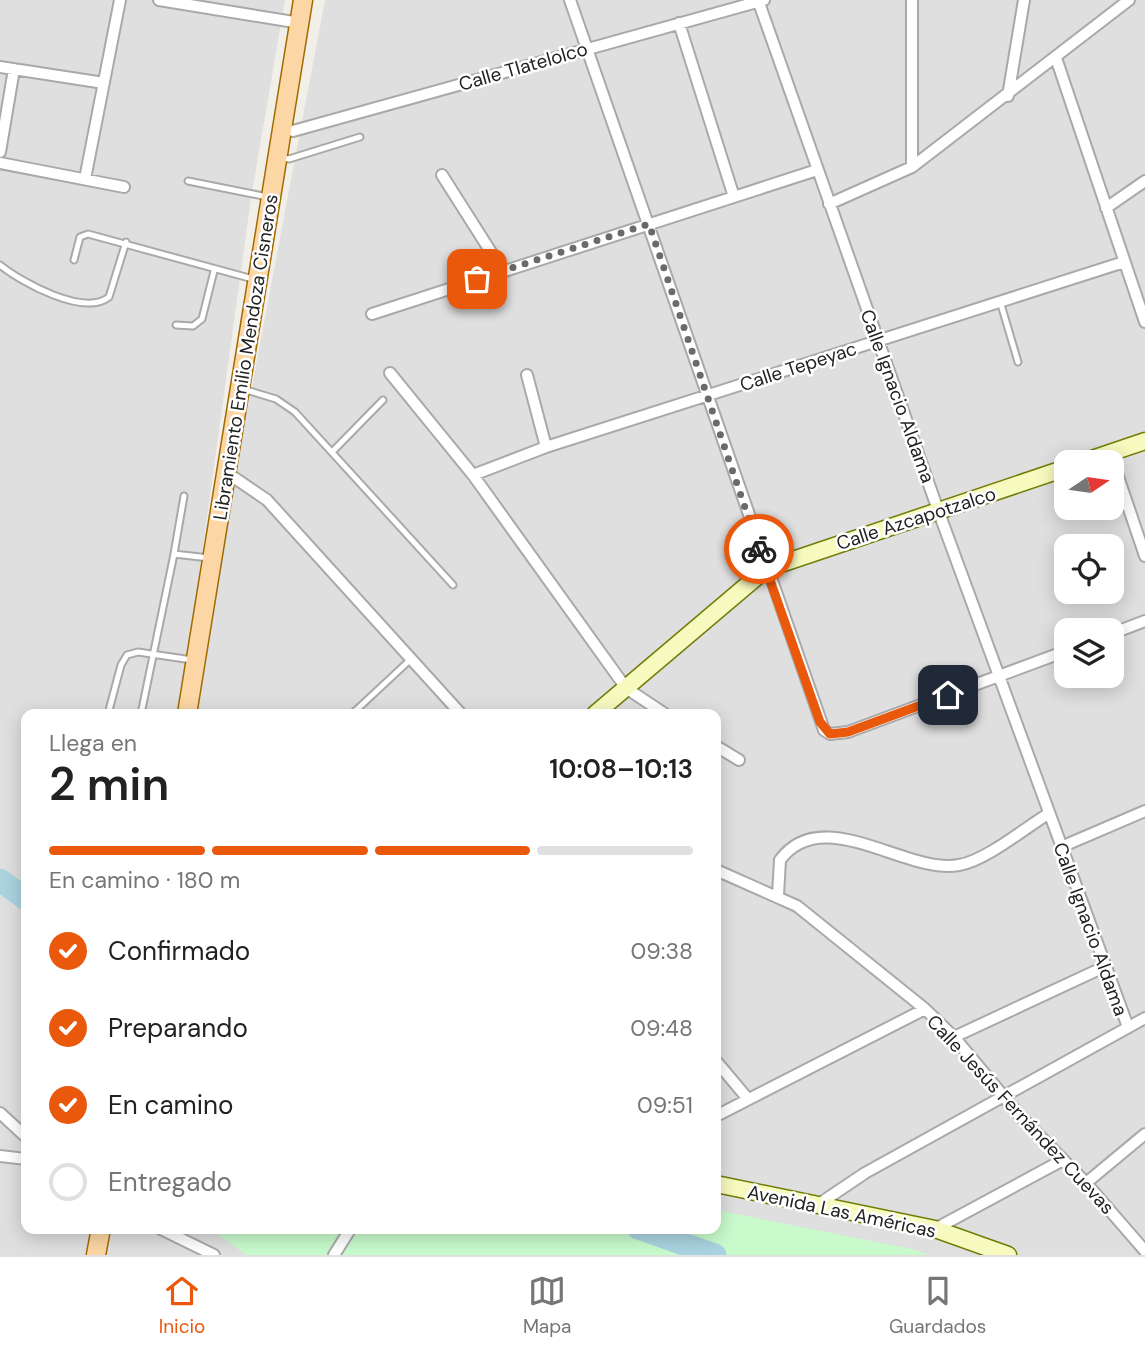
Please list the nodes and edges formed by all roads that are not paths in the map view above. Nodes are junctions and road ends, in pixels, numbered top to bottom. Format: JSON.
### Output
{"nodes":[{"id":1,"x":120,"y":0,"type":"edge"},
{"id":2,"x":159,"y":0,"type":"edge"},
{"id":3,"x":303,"y":0,"type":"edge"},
{"id":4,"x":570,"y":0,"type":"edge"},
{"id":5,"x":760,"y":0,"type":"edge"},
{"id":6,"x":912,"y":0,"type":"edge"},
{"id":7,"x":1024,"y":0,"type":"edge"},
{"id":8,"x":1129,"y":0,"type":"edge"},
{"id":9,"x":210,"y":4,"type":"edge"},
{"id":10,"x":300,"y":23,"type":"junction"},
{"id":11,"x":679,"y":23,"type":"junction"},
{"id":12,"x":587,"y":48,"type":"junction"},
{"id":13,"x":1056,"y":58,"type":"junction"},
{"id":14,"x":0,"y":66,"type":"edge"},
{"id":15,"x":14,"y":69,"type":"junction"},
{"id":16,"x":104,"y":83,"type":"junction"},
{"id":17,"x":1008,"y":96,"type":"junction"},
{"id":18,"x":283,"y":128,"type":"junction"},
{"id":19,"x":360,"y":137,"type":"dead end"},
{"id":20,"x":0,"y":152,"type":"edge"},
{"id":21,"x":278,"y":157,"type":"junction"},
{"id":22,"x":0,"y":163,"type":"edge"},
{"id":23,"x":912,"y":167,"type":"junction"},
{"id":24,"x":817,"y":170,"type":"junction"},
{"id":25,"x":443,"y":175,"type":"dead end"},
{"id":26,"x":85,"y":179,"type":"junction"},
{"id":27,"x":188,"y":181,"type":"dead end"},
{"id":28,"x":1145,"y":181,"type":"edge"},
{"id":29,"x":124,"y":187,"type":"dead end"},
{"id":30,"x":734,"y":197,"type":"junction"},
{"id":31,"x":271,"y":198,"type":"junction"},
{"id":32,"x":830,"y":204,"type":"junction"},
{"id":33,"x":1106,"y":208,"type":"junction"},
{"id":34,"x":649,"y":224,"type":"junction"},
{"id":35,"x":126,"y":242,"type":"junction"},
{"id":36,"x":74,"y":260,"type":"dead end"},
{"id":37,"x":1124,"y":262,"type":"junction"},
{"id":38,"x":0,"y":265,"type":"edge"},
{"id":39,"x":214,"y":271,"type":"junction"},
{"id":40,"x":503,"y":271,"type":"junction"},
{"id":41,"x":258,"y":280,"type":"junction"},
{"id":42,"x":1000,"y":302,"type":"junction"},
{"id":43,"x":372,"y":314,"type":"dead end"},
{"id":44,"x":1145,"y":322,"type":"edge"},
{"id":45,"x":176,"y":325,"type":"dead end"},
{"id":46,"x":878,"y":340,"type":"junction"},
{"id":47,"x":1018,"y":362,"type":"dead end"},
{"id":48,"x":390,"y":373,"type":"dead end"},
{"id":49,"x":527,"y":376,"type":"dead end"},
{"id":50,"x":240,"y":388,"type":"junction"},
{"id":51,"x":707,"y":395,"type":"junction"},
{"id":52,"x":383,"y":400,"type":"dead end"},
{"id":53,"x":1145,"y":442,"type":"edge"},
{"id":54,"x":546,"y":447,"type":"junction"},
{"id":55,"x":1120,"y":450,"type":"edge"},
{"id":56,"x":332,"y":452,"type":"junction"},
{"id":57,"x":226,"y":471,"type":"junction"},
{"id":58,"x":1054,"y":472,"type":"edge"},
{"id":59,"x":473,"y":475,"type":"junction"},
{"id":60,"x":1124,"y":494,"type":"edge"},
{"id":61,"x":184,"y":496,"type":"dead end"},
{"id":62,"x":938,"y":510,"type":"junction"},
{"id":63,"x":174,"y":554,"type":"junction"},
{"id":64,"x":1145,"y":556,"type":"edge"},
{"id":65,"x":212,"y":558,"type":"junction"},
{"id":66,"x":766,"y":569,"type":"junction"},
{"id":67,"x":453,"y":585,"type":"dead end"},
{"id":68,"x":1145,"y":621,"type":"edge"},
{"id":69,"x":1124,"y":629,"type":"edge"},
{"id":70,"x":153,"y":654,"type":"junction"},
{"id":71,"x":1054,"y":655,"type":"edge"},
{"id":72,"x":411,"y":659,"type":"junction"},
{"id":73,"x":195,"y":660,"type":"junction"},
{"id":74,"x":999,"y":676,"type":"junction"},
{"id":75,"x":626,"y":688,"type":"junction"},
{"id":76,"x":109,"y":709,"type":"edge"},
{"id":77,"x":142,"y":709,"type":"edge"},
{"id":78,"x":188,"y":709,"type":"edge"},
{"id":79,"x":357,"y":709,"type":"edge"},
{"id":80,"x":456,"y":709,"type":"edge"},
{"id":81,"x":601,"y":709,"type":"edge"},
{"id":82,"x":658,"y":709,"type":"edge"},
{"id":83,"x":721,"y":749,"type":"edge"},
{"id":84,"x":739,"y":760,"type":"dead end"},
{"id":85,"x":1145,"y":811,"type":"edge"},
{"id":86,"x":1048,"y":814,"type":"junction"},
{"id":87,"x":1061,"y":846,"type":"junction"},
{"id":88,"x":721,"y":872,"type":"edge"},
{"id":89,"x":778,"y":895,"type":"junction"},
{"id":90,"x":1104,"y":967,"type":"junction"},
{"id":91,"x":925,"y":1009,"type":"junction"},
{"id":92,"x":1145,"y":1018,"type":"edge"},
{"id":93,"x":1128,"y":1027,"type":"junction"},
{"id":94,"x":954,"y":1037,"type":"junction"},
{"id":95,"x":721,"y":1067,"type":"edge"},
{"id":96,"x":1003,"y":1096,"type":"junction"},
{"id":97,"x":748,"y":1099,"type":"junction"},
{"id":98,"x":721,"y":1113,"type":"edge"},
{"id":99,"x":0,"y":1114,"type":"edge"},
{"id":100,"x":21,"y":1133,"type":"edge"},
{"id":101,"x":1145,"y":1134,"type":"edge"},
{"id":102,"x":0,"y":1156,"type":"edge"},
{"id":103,"x":21,"y":1158,"type":"edge"},
{"id":104,"x":1061,"y":1161,"type":"junction"},
{"id":105,"x":1086,"y":1183,"type":"junction"},
{"id":106,"x":721,"y":1185,"type":"edge"},
{"id":107,"x":816,"y":1206,"type":"junction"},
{"id":108,"x":935,"y":1229,"type":"junction"},
{"id":109,"x":99,"y":1234,"type":"edge"},
{"id":110,"x":171,"y":1234,"type":"edge"},
{"id":111,"x":347,"y":1234,"type":"edge"},
{"id":112,"x":1143,"y":1246,"type":"edge"},
{"id":113,"x":96,"y":1255,"type":"edge"},
{"id":114,"x":214,"y":1255,"type":"edge"},
{"id":115,"x":334,"y":1255,"type":"edge"},
{"id":116,"x":1008,"y":1255,"type":"edge"}],
"edges":[{"from":1,"to":16,"type":"street"},
{"from":2,"to":9,"type":"street"},
{"from":3,"to":10,"type":"main road","name":"Libramiento Emilio Mendoza Cisneros"},
{"from":4,"to":12,"type":"street"},
{"from":5,"to":11,"type":"street","name":"Calle Tlatelolco"},
{"from":5,"to":24,"type":"street","name":"Calle Ignacio Aldama"},
{"from":6,"to":23,"type":"street"},
{"from":7,"to":17,"type":"street"},
{"from":8,"to":13,"type":"street"},
{"from":9,"to":10,"type":"street"},
{"from":10,"to":18,"type":"main road","name":"Libramiento Emilio Mendoza Cisneros"},
{"from":11,"to":12,"type":"street","name":"Calle Tlatelolco"},
{"from":11,"to":30,"type":"street"},
{"from":12,"to":18,"type":"street","name":"Calle Tlatelolco"},
{"from":12,"to":34,"type":"street"},
{"from":13,"to":17,"type":"street"},
{"from":13,"to":33,"type":"street"},
{"from":14,"to":15,"type":"street"},
{"from":15,"to":16,"type":"street"},
{"from":15,"to":20,"type":"street"},
{"from":16,"to":26,"type":"street"},
{"from":17,"to":23,"type":"street"},
{"from":18,"to":21,"type":"main road","name":"Libramiento Emilio Mendoza Cisneros"},
{"from":19,"to":21,"type":"lane"},
{"from":21,"to":31,"type":"main road","name":"Libramiento Emilio Mendoza Cisneros"},
{"from":22,"to":26,"type":"street"},
{"from":23,"to":32,"type":"street"},
{"from":24,"to":30,"type":"street"},
{"from":24,"to":32,"type":"street","name":"Calle Ignacio Aldama"},
{"from":25,"to":40,"type":"street"},
{"from":26,"to":29,"type":"street"},
{"from":27,"to":31,"type":"lane"},
{"from":28,"to":33,"type":"street"},
{"from":30,"to":34,"type":"street"},
{"from":31,"to":41,"type":"main road","name":"Libramiento Emilio Mendoza Cisneros"},
{"from":32,"to":46,"type":"street","name":"Calle Ignacio Aldama"},
{"from":33,"to":37,"type":"street"},
{"from":34,"to":40,"type":"street"},
{"from":34,"to":51,"type":"street"},
{"from":35,"to":36,"type":"lane"},
{"from":35,"to":38,"type":"lane"},
{"from":35,"to":39,"type":"lane"},
{"from":37,"to":42,"type":"street","name":"Calle Tepeyac"},
{"from":37,"to":44,"type":"street"},
{"from":39,"to":41,"type":"lane"},
{"from":39,"to":45,"type":"lane"},
{"from":40,"to":43,"type":"street"},
{"from":41,"to":50,"type":"main road","name":"Libramiento Emilio Mendoza Cisneros"},
{"from":42,"to":46,"type":"street","name":"Calle Tepeyac"},
{"from":42,"to":47,"type":"lane"},
{"from":46,"to":51,"type":"street","name":"Calle Tepeyac"},
{"from":46,"to":62,"type":"street","name":"Calle Ignacio Aldama"},
{"from":48,"to":59,"type":"street"},
{"from":49,"to":54,"type":"street"},
{"from":50,"to":56,"type":"lane"},
{"from":50,"to":57,"type":"main road","name":"Libramiento Emilio Mendoza Cisneros"},
{"from":51,"to":54,"type":"street","name":"Calle Tepeyac"},
{"from":51,"to":66,"type":"street"},
{"from":52,"to":56,"type":"lane"},
{"from":53,"to":55,"type":"street"},
{"from":54,"to":59,"type":"street","name":"Calle Tepeyac"},
{"from":56,"to":67,"type":"lane"},
{"from":57,"to":65,"type":"main road","name":"Libramiento Emilio Mendoza Cisneros"},
{"from":57,"to":72,"type":"street"},
{"from":58,"to":62,"type":"street","name":"Calle Azcapotzalco"},
{"from":59,"to":75,"type":"street"},
{"from":60,"to":64,"type":"street"},
{"from":61,"to":63,"type":"lane"},
{"from":62,"to":66,"type":"street","name":"Calle Azcapotzalco"},
{"from":62,"to":74,"type":"street","name":"Calle Ignacio Aldama"},
{"from":63,"to":65,"type":"lane"},
{"from":63,"to":70,"type":"lane"},
{"from":65,"to":73,"type":"main road","name":"Libramiento Emilio Mendoza Cisneros"},
{"from":66,"to":74,"type":"street"},
{"from":66,"to":75,"type":"street"},
{"from":68,"to":69,"type":"street"},
{"from":70,"to":73,"type":"lane"},
{"from":70,"to":76,"type":"lane"},
{"from":70,"to":77,"type":"lane"},
{"from":71,"to":74,"type":"street"},
{"from":72,"to":79,"type":"lane"},
{"from":72,"to":80,"type":"street"},
{"from":73,"to":78,"type":"main road","name":"Libramiento Emilio Mendoza Cisneros"},
{"from":74,"to":86,"type":"street","name":"Calle Ignacio Aldama"},
{"from":75,"to":81,"type":"street"},
{"from":75,"to":82,"type":"street"},
{"from":83,"to":84,"type":"street"},
{"from":85,"to":87,"type":"street"},
{"from":86,"to":87,"type":"street","name":"Calle Ignacio Aldama"},
{"from":86,"to":89,"type":"street"},
{"from":87,"to":90,"type":"street","name":"Calle Ignacio Aldama"},
{"from":88,"to":89,"type":"street","name":"Calle Jesús Fernández Cuevas"},
{"from":89,"to":91,"type":"street","name":"Calle Jesús Fernández Cuevas"},
{"from":90,"to":93,"type":"street","name":"Calle Ignacio Aldama"},
{"from":90,"to":94,"type":"street"},
{"from":91,"to":94,"type":"street","name":"Calle Jesús Fernández Cuevas"},
{"from":91,"to":97,"type":"street"},
{"from":92,"to":93,"type":"street"},
{"from":93,"to":96,"type":"street"},
{"from":94,"to":96,"type":"street","name":"Calle Jesús Fernández Cuevas"},
{"from":95,"to":97,"type":"street"},
{"from":96,"to":104,"type":"street","name":"Calle Jesús Fernández Cuevas"},
{"from":96,"to":107,"type":"street"},
{"from":97,"to":98,"type":"street"},
{"from":99,"to":100,"type":"street"},
{"from":101,"to":105,"type":"street"},
{"from":102,"to":103,"type":"street"},
{"from":104,"to":105,"type":"street","name":"Calle Jesús Fernández Cuevas"},
{"from":104,"to":108,"type":"street"},
{"from":105,"to":112,"type":"street","name":"Calle Jesús Fernández Cuevas"},
{"from":106,"to":107,"type":"street","name":"Avenida Las Américas"},
{"from":107,"to":108,"type":"street","name":"Avenida Las Américas"},
{"from":108,"to":116,"type":"street","name":"Avenida Las Américas"},
{"from":109,"to":113,"type":"main road"},
{"from":110,"to":114,"type":"street"},
{"from":111,"to":115,"type":"street"}]}
